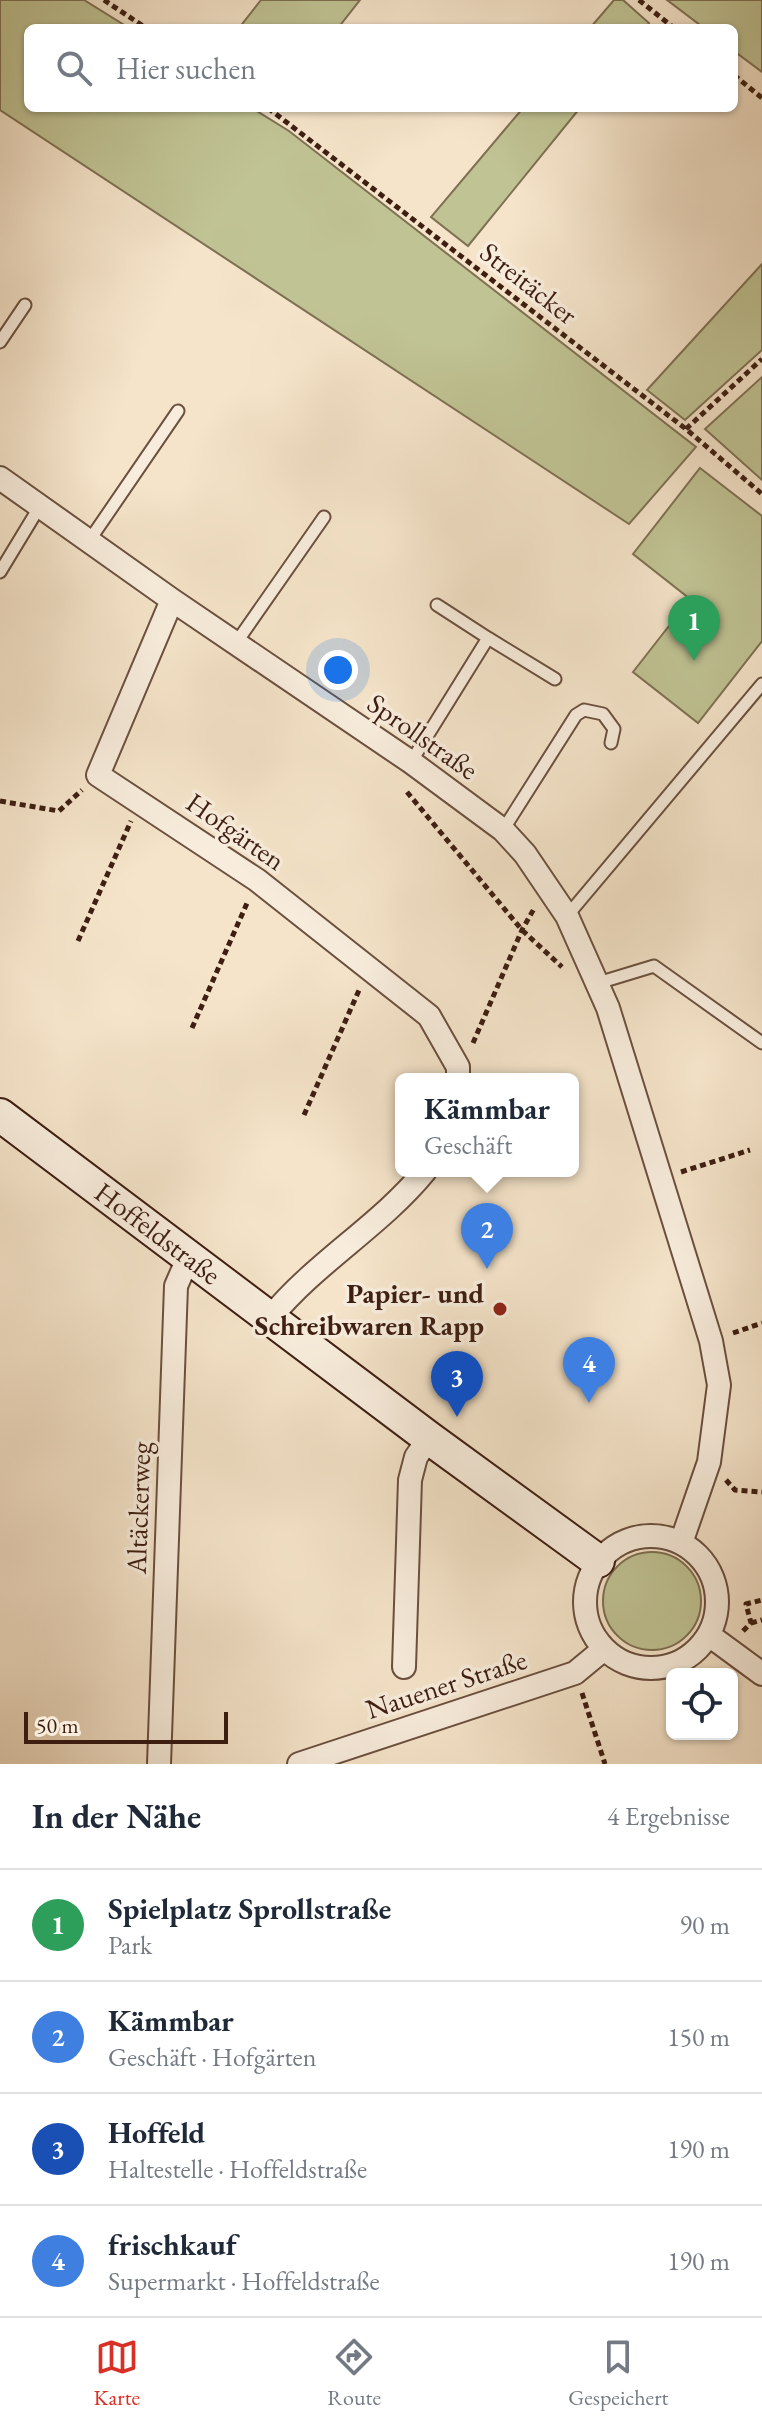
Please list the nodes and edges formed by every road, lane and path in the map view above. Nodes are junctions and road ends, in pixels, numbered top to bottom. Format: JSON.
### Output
{"nodes":[{"id":1,"x":104,"y":0,"type":"edge"},
{"id":2,"x":639,"y":0,"type":"edge"},
{"id":3,"x":140,"y":24,"type":"edge"},
{"id":4,"x":669,"y":24,"type":"edge"},
{"id":5,"x":738,"y":78,"type":"edge"},
{"id":6,"x":762,"y":98,"type":"edge"},
{"id":7,"x":273,"y":112,"type":"edge"},
{"id":8,"x":25,"y":305,"type":"dead end"},
{"id":9,"x":0,"y":342,"type":"edge"},
{"id":10,"x":762,"y":359,"type":"edge"},
{"id":11,"x":178,"y":411,"type":"dead end"},
{"id":12,"x":686,"y":429,"type":"junction"},
{"id":13,"x":0,"y":478,"type":"edge"},
{"id":14,"x":762,"y":494,"type":"edge"},
{"id":15,"x":40,"y":506,"type":"junction"},
{"id":16,"x":324,"y":517,"type":"dead end"},
{"id":17,"x":89,"y":541,"type":"junction"},
{"id":18,"x":0,"y":572,"type":"edge"},
{"id":19,"x":172,"y":600,"type":"junction"},
{"id":20,"x":437,"y":605,"type":"dead end"},
{"id":21,"x":488,"y":638,"type":"junction"},
{"id":22,"x":236,"y":643,"type":"junction"},
{"id":23,"x":555,"y":679,"type":"dead end"},
{"id":24,"x":762,"y":684,"type":"edge"},
{"id":25,"x":611,"y":743,"type":"dead end"},
{"id":26,"x":411,"y":762,"type":"junction"},
{"id":27,"x":406,"y":790,"type":"dead end"},
{"id":28,"x":0,"y":801,"type":"edge"},
{"id":29,"x":140,"y":801,"type":"junction"},
{"id":30,"x":59,"y":811,"type":"dead end"},
{"id":31,"x":503,"y":830,"type":"junction"},
{"id":32,"x":257,"y":880,"type":"junction"},
{"id":33,"x":567,"y":916,"type":"junction"},
{"id":34,"x":522,"y":930,"type":"junction"},
{"id":35,"x":78,"y":941,"type":"dead end"},
{"id":36,"x":369,"y":968,"type":"junction"},
{"id":37,"x":565,"y":969,"type":"dead end"},
{"id":38,"x":598,"y":983,"type":"junction"},
{"id":39,"x":192,"y":1028,"type":"dead end"},
{"id":40,"x":762,"y":1043,"type":"edge"},
{"id":41,"x":458,"y":1073,"type":"edge"},
{"id":42,"x":0,"y":1115,"type":"edge"},
{"id":43,"x":304,"y":1115,"type":"dead end"},
{"id":44,"x":750,"y":1150,"type":"dead end"},
{"id":45,"x":681,"y":1171,"type":"dead end"},
{"id":46,"x":420,"y":1177,"type":"edge"},
{"id":47,"x":189,"y":1256,"type":"junction"},
{"id":48,"x":271,"y":1317,"type":"junction"},
{"id":49,"x":429,"y":1438,"type":"junction"},
{"id":50,"x":743,"y":1489,"type":"dead end"},
{"id":51,"x":762,"y":1492,"type":"edge"},
{"id":52,"x":681,"y":1543,"type":"junction"},
{"id":53,"x":598,"y":1561,"type":"junction"},
{"id":54,"x":762,"y":1600,"type":"edge"},
{"id":55,"x":746,"y":1604,"type":"dead end"},
{"id":56,"x":762,"y":1620,"type":"edge"},
{"id":57,"x":751,"y":1623,"type":"dead end"},
{"id":58,"x":709,"y":1635,"type":"junction"},
{"id":59,"x":604,"y":1649,"type":"junction"},
{"id":60,"x":404,"y":1667,"type":"dead end"},
{"id":61,"x":575,"y":1673,"type":"junction"},
{"id":62,"x":762,"y":1674,"type":"edge"},
{"id":63,"x":343,"y":1757,"type":"edge"},
{"id":64,"x":159,"y":1764,"type":"edge"},
{"id":65,"x":299,"y":1764,"type":"edge"},
{"id":66,"x":605,"y":1764,"type":"edge"}],
"edges":[{"from":1,"to":3,"type":"path"},
{"from":2,"to":4,"type":"path"},
{"from":5,"to":6,"type":"path"},
{"from":7,"to":12,"type":"path","name":"Streitäcker"},
{"from":8,"to":9,"type":"lane"},
{"from":10,"to":12,"type":"path"},
{"from":11,"to":17,"type":"lane"},
{"from":12,"to":14,"type":"path","name":"Streitäcker"},
{"from":13,"to":15,"type":"street","name":"Sprollstraße"},
{"from":15,"to":17,"type":"street","name":"Sprollstraße"},
{"from":15,"to":18,"type":"lane"},
{"from":16,"to":22,"type":"lane"},
{"from":17,"to":19,"type":"street","name":"Sprollstraße"},
{"from":19,"to":22,"type":"street","name":"Sprollstraße"},
{"from":19,"to":29,"type":"street","name":"Hofgärten"},
{"from":20,"to":21,"type":"lane"},
{"from":21,"to":23,"type":"lane"},
{"from":21,"to":26,"type":"lane"},
{"from":22,"to":26,"type":"street","name":"Sprollstraße"},
{"from":24,"to":33,"type":"lane"},
{"from":25,"to":31,"type":"lane"},
{"from":26,"to":31,"type":"street","name":"Sprollstraße"},
{"from":27,"to":34,"type":"path"},
{"from":28,"to":30,"type":"path"},
{"from":29,"to":32,"type":"street","name":"Hofgärten"},
{"from":29,"to":35,"type":"path"},
{"from":31,"to":33,"type":"street","name":"Sprollstraße"},
{"from":32,"to":36,"type":"street","name":"Hofgärten"},
{"from":32,"to":39,"type":"path"},
{"from":33,"to":38,"type":"street","name":"Sprollstraße"},
{"from":34,"to":37,"type":"path"},
{"from":34,"to":41,"type":"path"},
{"from":36,"to":41,"type":"street","name":"Hofgärten"},
{"from":36,"to":43,"type":"path"},
{"from":38,"to":40,"type":"lane"},
{"from":38,"to":52,"type":"street","name":"Sprollstraße"},
{"from":42,"to":47,"type":"street","name":"Hoffeldstraße"},
{"from":44,"to":45,"type":"path"},
{"from":46,"to":48,"type":"street"},
{"from":47,"to":48,"type":"street","name":"Hoffeldstraße"},
{"from":47,"to":64,"type":"street","name":"Altäckerweg"},
{"from":48,"to":49,"type":"street","name":"Hoffeldstraße"},
{"from":49,"to":53,"type":"street","name":"Hoffeldstraße"},
{"from":49,"to":60,"type":"street"},
{"from":50,"to":51,"type":"path"},
{"from":52,"to":53,"type":"street"},
{"from":52,"to":58,"type":"street"},
{"from":53,"to":59,"type":"street"},
{"from":54,"to":55,"type":"path"},
{"from":56,"to":57,"type":"path"},
{"from":58,"to":59,"type":"street"},
{"from":58,"to":62,"type":"street"},
{"from":59,"to":61,"type":"street","name":"Nauener Straße"},
{"from":61,"to":63,"type":"street","name":"Nauener Straße"},
{"from":61,"to":66,"type":"path"},
{"from":63,"to":65,"type":"street","name":"Nauener Straße"}]}
